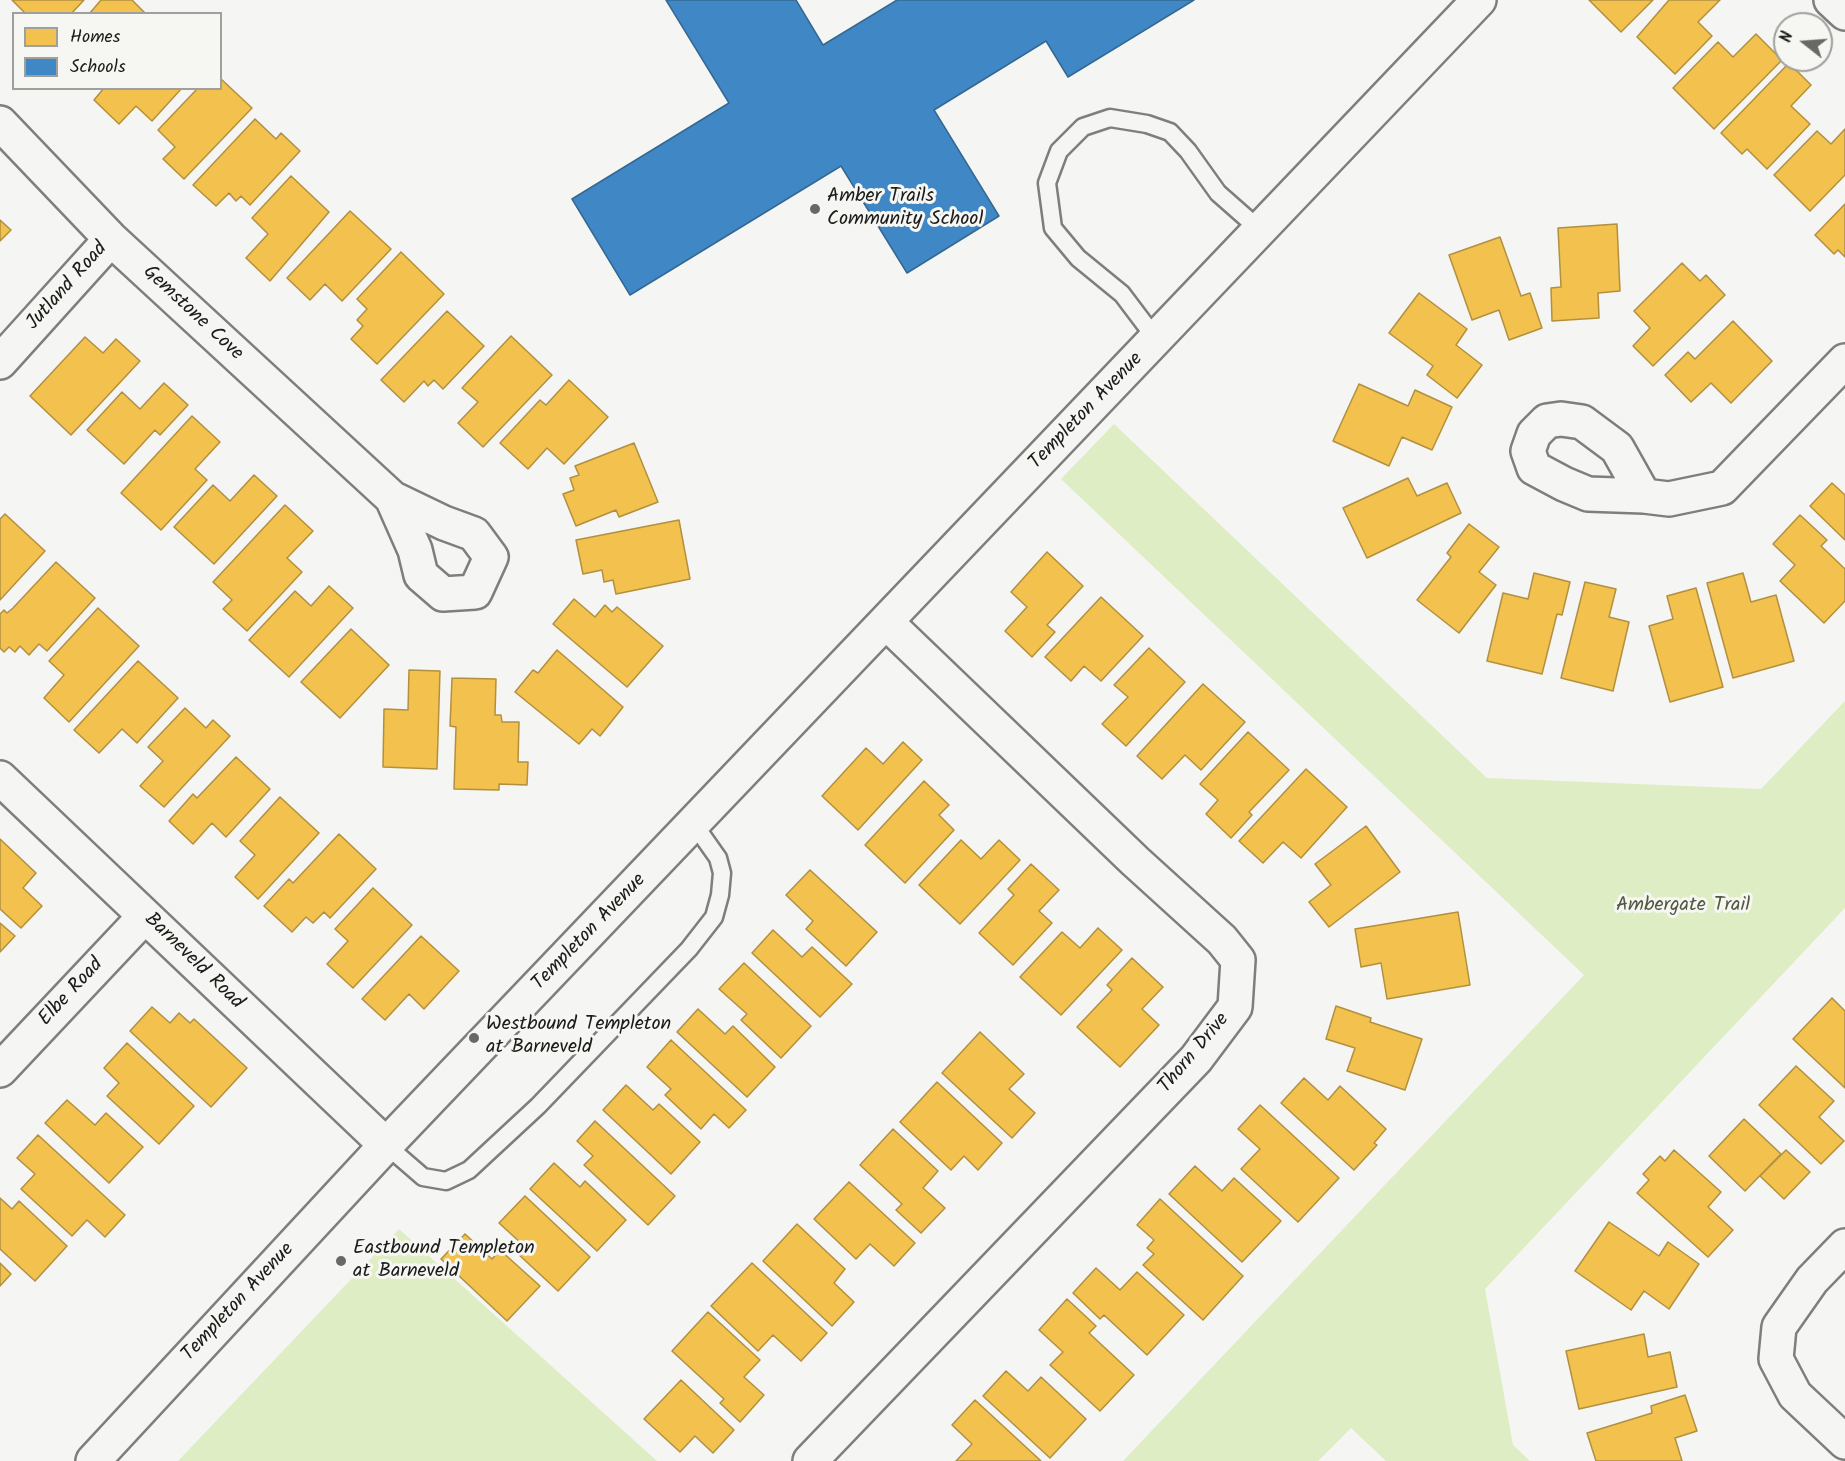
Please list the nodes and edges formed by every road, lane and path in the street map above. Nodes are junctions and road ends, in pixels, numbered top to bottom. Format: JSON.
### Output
{"nodes":[{"id":1,"x":1831,"y":0,"type":"edge"},
{"id":2,"x":1467,"y":7,"type":"edge"},
{"id":3,"x":1845,"y":13,"type":"edge"},
{"id":4,"x":0,"y":123,"type":"edge"},
{"id":5,"x":1260,"y":230,"type":"junction"},
{"id":6,"x":111,"y":239,"type":"junction"},
{"id":7,"x":1156,"y":339,"type":"junction"},
{"id":8,"x":1845,"y":361,"type":"edge"},
{"id":9,"x":0,"y":362,"type":"edge"},
{"id":10,"x":1644,"y":496,"type":"dead end"},
{"id":11,"x":392,"y":498,"type":"dead end"},
{"id":12,"x":886,"y":622,"type":"junction"},
{"id":13,"x":0,"y":778,"type":"edge"},
{"id":14,"x":694,"y":824,"type":"junction"},
{"id":15,"x":145,"y":916,"type":"junction"},
{"id":16,"x":0,"y":1070,"type":"edge"},
{"id":17,"x":386,"y":1145,"type":"junction"},
{"id":18,"x":1845,"y":1246,"type":"edge"},
{"id":19,"x":1845,"y":1442,"type":"edge"},
{"id":20,"x":93,"y":1461,"type":"edge"},
{"id":21,"x":810,"y":1461,"type":"edge"}],
"edges":[{"from":1,"to":3,"type":"street"},
{"from":2,"to":5,"type":"street","name":"Templeton Avenue"},
{"from":4,"to":6,"type":"street","name":"Gemstone Cove"},
{"from":5,"to":7,"type":"street","name":"Templeton Avenue"},
{"from":5,"to":7,"type":"lane"},
{"from":6,"to":9,"type":"street","name":"Jutland Road"},
{"from":6,"to":11,"type":"street","name":"Gemstone Cove"},
{"from":7,"to":12,"type":"street","name":"Templeton Avenue"},
{"from":8,"to":10,"type":"street"},
{"from":12,"to":14,"type":"street","name":"Templeton Avenue"},
{"from":12,"to":21,"type":"street","name":"Thorn Drive"},
{"from":13,"to":15,"type":"street","name":"Barneveld Road"},
{"from":14,"to":17,"type":"street","name":"Templeton Avenue"},
{"from":14,"to":17,"type":"lane"},
{"from":15,"to":16,"type":"street","name":"Elbe Road"},
{"from":15,"to":17,"type":"street","name":"Barneveld Road"},
{"from":17,"to":20,"type":"street","name":"Templeton Avenue"},
{"from":18,"to":19,"type":"street"}]}
